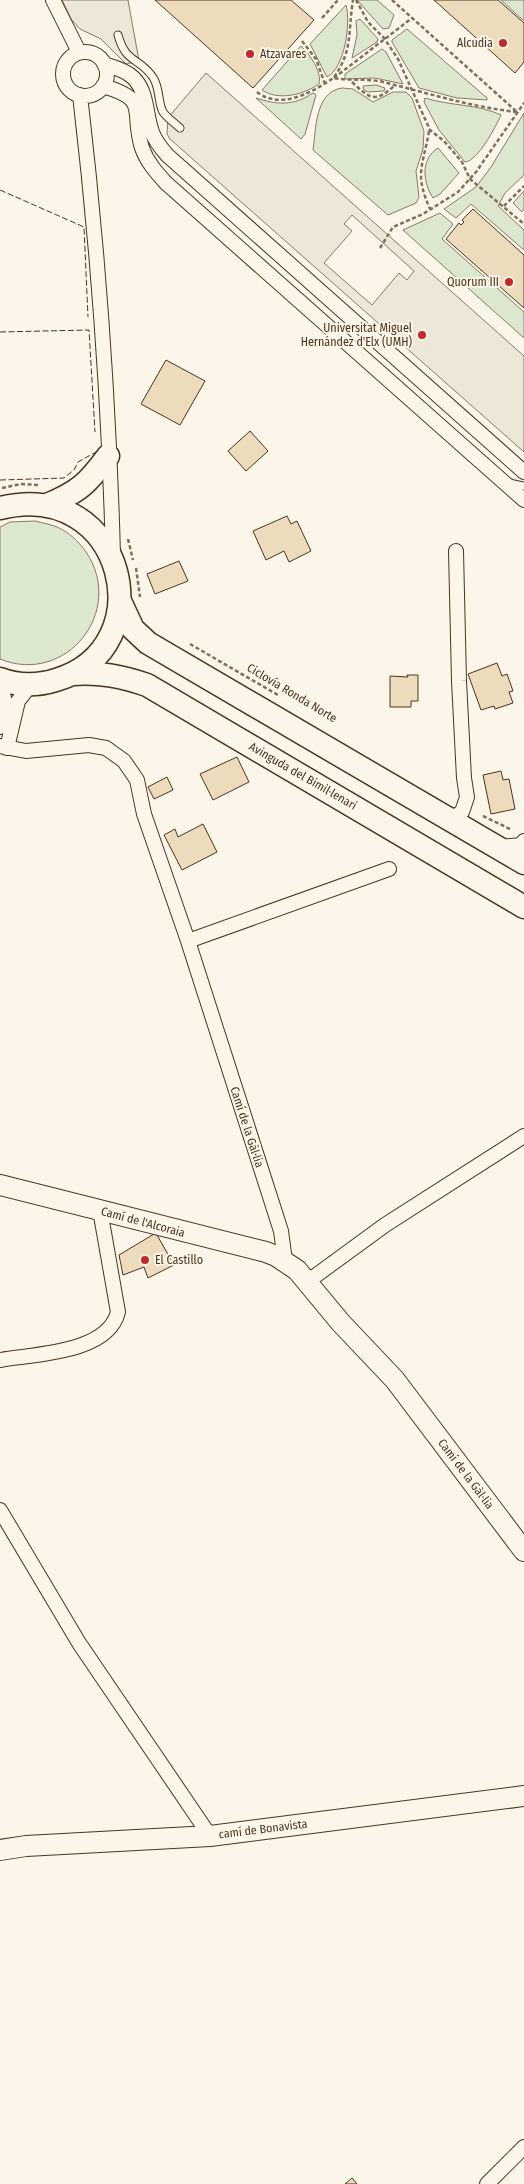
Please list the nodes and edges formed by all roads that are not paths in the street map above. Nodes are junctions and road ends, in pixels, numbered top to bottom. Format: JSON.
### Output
{"nodes":[{"id":1,"x":53,"y":0,"type":"edge"},
{"id":2,"x":118,"y":35,"type":"dead end"},
{"id":3,"x":79,"y":52,"type":"junction"},
{"id":4,"x":104,"y":64,"type":"junction"},
{"id":5,"x":103,"y":86,"type":"junction"},
{"id":6,"x":80,"y":95,"type":"junction"},
{"id":7,"x":180,"y":128,"type":"dead end"},
{"id":8,"x":108,"y":456,"type":"junction"},
{"id":9,"x":524,"y":472,"type":"edge"},
{"id":10,"x":504,"y":482,"type":"junction"},
{"id":11,"x":524,"y":486,"type":"edge"},
{"id":12,"x":524,"y":500,"type":"edge"},
{"id":13,"x":47,"y":505,"type":"junction"},
{"id":14,"x":0,"y":508,"type":"edge"},
{"id":15,"x":456,"y":550,"type":"dead end"},
{"id":16,"x":113,"y":560,"type":"junction"},
{"id":17,"x":130,"y":600,"type":"junction"},
{"id":18,"x":72,"y":674,"type":"junction"},
{"id":19,"x":0,"y":681,"type":"edge"},
{"id":20,"x":30,"y":686,"type":"junction"},
{"id":21,"x":0,"y":727,"type":"edge"},
{"id":22,"x":4,"y":747,"type":"edge"},
{"id":23,"x":457,"y":813,"type":"junction"},
{"id":24,"x":520,"y":837,"type":"edge"},
{"id":25,"x":498,"y":848,"type":"junction"},
{"id":26,"x":524,"y":863,"type":"edge"},
{"id":27,"x":388,"y":869,"type":"dead end"},
{"id":28,"x":524,"y":906,"type":"edge"},
{"id":29,"x":188,"y":941,"type":"junction"},
{"id":30,"x":524,"y":1136,"type":"edge"},
{"id":31,"x":0,"y":1185,"type":"edge"},
{"id":32,"x":100,"y":1210,"type":"junction"},
{"id":33,"x":285,"y":1261,"type":"junction"},
{"id":34,"x":307,"y":1282,"type":"junction"},
{"id":35,"x":0,"y":1360,"type":"edge"},
{"id":36,"x":0,"y":1510,"type":"edge"},
{"id":37,"x":524,"y":1551,"type":"edge"},
{"id":38,"x":524,"y":1796,"type":"edge"},
{"id":39,"x":210,"y":1836,"type":"junction"},
{"id":40,"x":0,"y":1850,"type":"edge"},
{"id":41,"x":524,"y":2147,"type":"edge"},
{"id":42,"x":487,"y":2184,"type":"edge"}],
"edges":[{"from":1,"to":3,"type":"street"},
{"from":2,"to":7,"type":"lane"},
{"from":3,"to":4,"type":"street"},
{"from":3,"to":6,"type":"street"},
{"from":4,"to":5,"type":"street"},
{"from":4,"to":9,"type":"street"},
{"from":5,"to":6,"type":"street"},
{"from":5,"to":10,"type":"street"},
{"from":6,"to":8,"type":"street"},
{"from":8,"to":13,"type":"main road"},
{"from":8,"to":16,"type":"street"},
{"from":10,"to":11,"type":"lane"},
{"from":10,"to":12,"type":"street"},
{"from":13,"to":14,"type":"main road"},
{"from":13,"to":16,"type":"main road"},
{"from":15,"to":23,"type":"street"},
{"from":16,"to":17,"type":"main road"},
{"from":17,"to":18,"type":"main road"},
{"from":17,"to":23,"type":"main road"},
{"from":18,"to":20,"type":"main road"},
{"from":18,"to":28,"type":"main road","name":"Avinguda del Bimil·lenari"},
{"from":19,"to":20,"type":"main road"},
{"from":19,"to":21,"type":"street"},
{"from":20,"to":22,"type":"street"},
{"from":22,"to":29,"type":"street","name":"Camí de la Gàl·lia"},
{"from":23,"to":25,"type":"main road"},
{"from":24,"to":25,"type":"street"},
{"from":25,"to":26,"type":"main road"},
{"from":27,"to":29,"type":"street"},
{"from":29,"to":33,"type":"street","name":"Camí de la Gàl·lia"},
{"from":30,"to":34,"type":"street"},
{"from":31,"to":32,"type":"street","name":"Camí de l'Alcoraia"},
{"from":32,"to":33,"type":"street","name":"Camí de l'Alcoraia"},
{"from":32,"to":35,"type":"street"},
{"from":33,"to":34,"type":"street","name":"Camí de la Gàl·lia"},
{"from":34,"to":37,"type":"street","name":"Camí de la Gàl·lia"},
{"from":36,"to":39,"type":"street"},
{"from":38,"to":39,"type":"street","name":"camí de Bonavista"},
{"from":39,"to":40,"type":"street","name":"camí de Bonavista"},
{"from":41,"to":42,"type":"street"}]}
